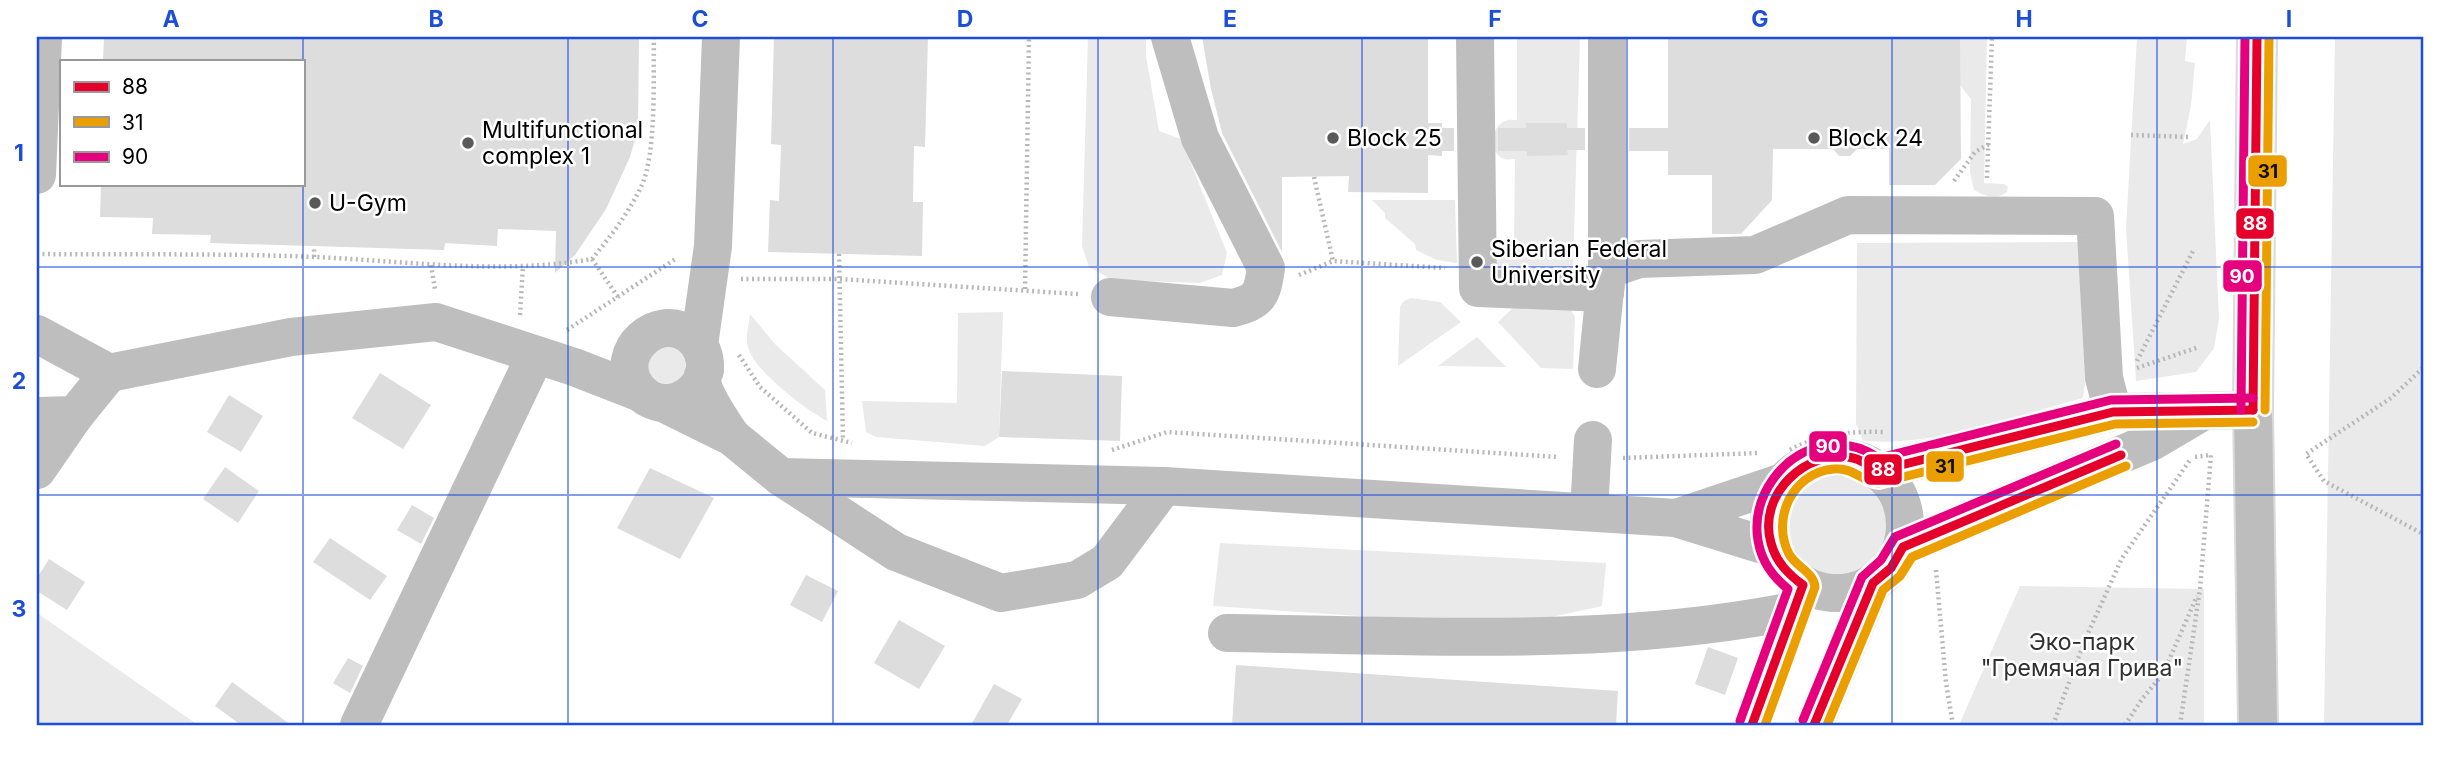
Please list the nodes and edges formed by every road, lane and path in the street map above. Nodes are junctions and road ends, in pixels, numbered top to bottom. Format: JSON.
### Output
{"nodes":[{"id":1,"x":43,"y":37,"type":"edge"},
{"id":2,"x":654,"y":37,"type":"edge"},
{"id":3,"x":721,"y":37,"type":"edge"},
{"id":4,"x":1029,"y":37,"type":"edge"},
{"id":5,"x":1170,"y":37,"type":"edge"},
{"id":6,"x":1475,"y":37,"type":"edge"},
{"id":7,"x":1607,"y":37,"type":"edge"},
{"id":8,"x":1992,"y":37,"type":"edge"},
{"id":9,"x":2257,"y":37,"type":"edge"},
{"id":10,"x":2131,"y":135,"type":"dead end"},
{"id":11,"x":50,"y":136,"type":"edge"},
{"id":12,"x":2190,"y":137,"type":"dead end"},
{"id":13,"x":1989,"y":144,"type":"junction"},
{"id":14,"x":37,"y":176,"type":"edge"},
{"id":15,"x":1314,"y":177,"type":"dead end"},
{"id":16,"x":1987,"y":178,"type":"dead end"},
{"id":17,"x":1940,"y":214,"type":"junction"},
{"id":18,"x":314,"y":246,"type":"dead end"},
{"id":19,"x":2193,"y":251,"type":"dead end"},
{"id":20,"x":37,"y":254,"type":"edge"},
{"id":21,"x":839,"y":254,"type":"dead end"},
{"id":22,"x":314,"y":257,"type":"junction"},
{"id":23,"x":726,"y":257,"type":"junction"},
{"id":24,"x":592,"y":259,"type":"junction"},
{"id":25,"x":1333,"y":261,"type":"junction"},
{"id":26,"x":431,"y":265,"type":"junction"},
{"id":27,"x":523,"y":266,"type":"junction"},
{"id":28,"x":1478,"y":271,"type":"junction"},
{"id":29,"x":839,"y":279,"type":"junction"},
{"id":30,"x":1606,"y":282,"type":"junction"},
{"id":31,"x":729,"y":287,"type":"junction"},
{"id":32,"x":1025,"y":289,"type":"junction"},
{"id":33,"x":1263,"y":290,"type":"junction"},
{"id":34,"x":437,"y":296,"type":"dead end"},
{"id":35,"x":1110,"y":296,"type":"joint"},
{"id":36,"x":618,"y":297,"type":"junction"},
{"id":37,"x":666,"y":327,"type":"junction"},
{"id":38,"x":37,"y":334,"type":"edge"},
{"id":39,"x":527,"y":340,"type":"junction"},
{"id":40,"x":634,"y":347,"type":"junction"},
{"id":41,"x":2199,"y":347,"type":"dead end"},
{"id":42,"x":569,"y":349,"type":"junction"},
{"id":43,"x":737,"y":351,"type":"dead end"},
{"id":44,"x":701,"y":363,"type":"junction"},
{"id":45,"x":2423,"y":368,"type":"edge"},
{"id":46,"x":1597,"y":369,"type":"dead end"},
{"id":47,"x":109,"y":373,"type":"junction"},
{"id":48,"x":652,"y":398,"type":"junction"},
{"id":49,"x":2253,"y":410,"type":"junction"},
{"id":50,"x":2202,"y":411,"type":"junction"},
{"id":51,"x":2113,"y":412,"type":"junction"},
{"id":52,"x":75,"y":415,"type":"junction"},
{"id":53,"x":37,"y":416,"type":"edge"},
{"id":54,"x":1889,"y":433,"type":"dead end"},
{"id":55,"x":732,"y":437,"type":"junction"},
{"id":56,"x":842,"y":440,"type":"junction"},
{"id":57,"x":859,"y":445,"type":"dead end"},
{"id":58,"x":1593,"y":449,"type":"junction"},
{"id":59,"x":1106,"y":452,"type":"dead end"},
{"id":60,"x":2211,"y":455,"type":"dead end"},
{"id":61,"x":2192,"y":457,"type":"dead end"},
{"id":62,"x":1780,"y":463,"type":"junction"},
{"id":63,"x":37,"y":470,"type":"edge"},
{"id":64,"x":1877,"y":471,"type":"junction"},
{"id":65,"x":782,"y":477,"type":"junction"},
{"id":66,"x":1164,"y":485,"type":"junction"},
{"id":67,"x":1589,"y":512,"type":"junction"},
{"id":68,"x":1676,"y":518,"type":"junction"},
{"id":69,"x":2423,"y":534,"type":"edge"},
{"id":70,"x":1917,"y":541,"type":"junction"},
{"id":71,"x":1773,"y":548,"type":"junction"},
{"id":72,"x":1873,"y":583,"type":"junction"},
{"id":73,"x":2200,"y":589,"type":"junction"},
{"id":74,"x":1797,"y":598,"type":"junction"},
{"id":75,"x":1227,"y":633,"type":"dead end"},
{"id":76,"x":359,"y":725,"type":"edge"},
{"id":77,"x":1752,"y":725,"type":"edge"},
{"id":78,"x":1814,"y":725,"type":"edge"},
{"id":79,"x":1953,"y":725,"type":"edge"},
{"id":80,"x":2053,"y":725,"type":"edge"},
{"id":81,"x":2125,"y":725,"type":"edge"},
{"id":82,"x":2180,"y":725,"type":"edge"},
{"id":83,"x":2258,"y":725,"type":"edge"}],
"edges":[{"from":1,"to":11,"type":"street"},
{"from":2,"to":24,"type":"path"},
{"from":3,"to":23,"type":"street"},
{"from":4,"to":32,"type":"path"},
{"from":5,"to":33,"type":"street"},
{"from":6,"to":28,"type":"street"},
{"from":7,"to":30,"type":"street"},
{"from":8,"to":13,"type":"path"},
{"from":9,"to":49,"type":"main road"},
{"from":10,"to":12,"type":"path"},
{"from":11,"to":14,"type":"street"},
{"from":13,"to":16,"type":"path"},
{"from":13,"to":17,"type":"path"},
{"from":15,"to":25,"type":"path"},
{"from":17,"to":30,"type":"street"},
{"from":17,"to":51,"type":"street"},
{"from":18,"to":22,"type":"path"},
{"from":19,"to":41,"type":"path"},
{"from":20,"to":22,"type":"path"},
{"from":21,"to":29,"type":"path"},
{"from":22,"to":26,"type":"path"},
{"from":23,"to":31,"type":"street"},
{"from":23,"to":31,"type":"path"},
{"from":23,"to":36,"type":"path"},
{"from":24,"to":27,"type":"path"},
{"from":24,"to":36,"type":"path"},
{"from":25,"to":28,"type":"path"},
{"from":25,"to":33,"type":"path"},
{"from":26,"to":27,"type":"path"},
{"from":26,"to":34,"type":"path"},
{"from":27,"to":39,"type":"path"},
{"from":28,"to":30,"type":"street"},
{"from":29,"to":31,"type":"path"},
{"from":29,"to":32,"type":"path"},
{"from":29,"to":56,"type":"path"},
{"from":30,"to":46,"type":"street"},
{"from":31,"to":37,"type":"street"},
{"from":31,"to":44,"type":"street"},
{"from":32,"to":35,"type":"path"},
{"from":33,"to":35,"type":"street"},
{"from":36,"to":42,"type":"path"},
{"from":37,"to":40,"type":"street"},
{"from":37,"to":44,"type":"street"},
{"from":38,"to":47,"type":"street"},
{"from":39,"to":42,"type":"street"},
{"from":39,"to":47,"type":"street"},
{"from":39,"to":76,"type":"street"},
{"from":40,"to":42,"type":"street"},
{"from":40,"to":48,"type":"street"},
{"from":42,"to":48,"type":"street"},
{"from":43,"to":56,"type":"path"},
{"from":44,"to":48,"type":"street"},
{"from":44,"to":55,"type":"street"},
{"from":45,"to":69,"type":"path"},
{"from":47,"to":52,"type":"street"},
{"from":48,"to":55,"type":"street"},
{"from":49,"to":50,"type":"street"},
{"from":49,"to":83,"type":"main road"},
{"from":50,"to":51,"type":"street"},
{"from":50,"to":70,"type":"street"},
{"from":51,"to":64,"type":"street"},
{"from":52,"to":53,"type":"street"},
{"from":52,"to":63,"type":"street"},
{"from":54,"to":62,"type":"path"},
{"from":55,"to":65,"type":"street"},
{"from":56,"to":57,"type":"path"},
{"from":58,"to":59,"type":"path"},
{"from":58,"to":62,"type":"path"},
{"from":58,"to":67,"type":"street"},
{"from":60,"to":73,"type":"path"},
{"from":61,"to":80,"type":"path"},
{"from":62,"to":64,"type":"street"},
{"from":62,"to":68,"type":"street"},
{"from":62,"to":71,"type":"street"},
{"from":64,"to":70,"type":"street"},
{"from":65,"to":66,"type":"street"},
{"from":65,"to":66,"type":"street"},
{"from":66,"to":67,"type":"street"},
{"from":67,"to":68,"type":"street"},
{"from":68,"to":71,"type":"street"},
{"from":70,"to":72,"type":"street"},
{"from":70,"to":79,"type":"path"},
{"from":71,"to":74,"type":"street"},
{"from":72,"to":74,"type":"street"},
{"from":72,"to":78,"type":"street"},
{"from":73,"to":81,"type":"path"},
{"from":73,"to":82,"type":"path"},
{"from":74,"to":75,"type":"street"},
{"from":74,"to":77,"type":"street"}]}
